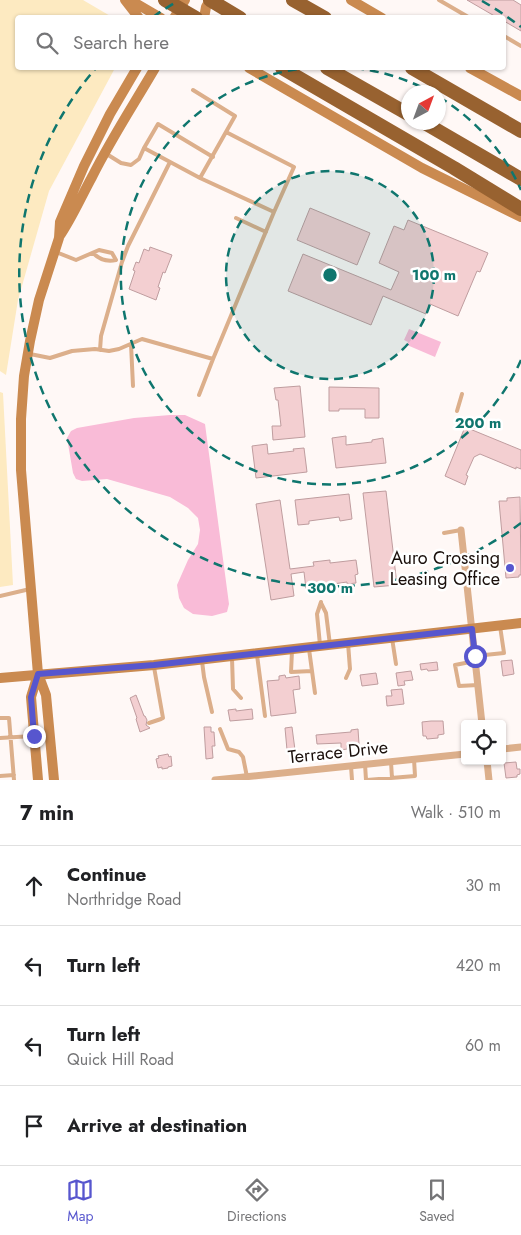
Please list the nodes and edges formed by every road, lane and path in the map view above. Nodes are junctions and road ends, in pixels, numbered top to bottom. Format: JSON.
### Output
{"nodes":[{"id":1,"x":126,"y":0,"type":"edge"},
{"id":2,"x":130,"y":0,"type":"edge"},
{"id":3,"x":165,"y":0,"type":"edge"},
{"id":4,"x":185,"y":0,"type":"edge"},
{"id":5,"x":210,"y":0,"type":"edge"},
{"id":6,"x":293,"y":0,"type":"edge"},
{"id":7,"x":302,"y":0,"type":"edge"},
{"id":8,"x":351,"y":0,"type":"edge"},
{"id":9,"x":439,"y":0,"type":"edge"},
{"id":10,"x":137,"y":15,"type":"edge"},
{"id":11,"x":156,"y":15,"type":"edge"},
{"id":12,"x":176,"y":15,"type":"edge"},
{"id":13,"x":191,"y":15,"type":"edge"},
{"id":14,"x":205,"y":15,"type":"edge"},
{"id":15,"x":235,"y":15,"type":"edge"},
{"id":16,"x":320,"y":15,"type":"edge"},
{"id":17,"x":321,"y":15,"type":"edge"},
{"id":18,"x":377,"y":15,"type":"edge"},
{"id":19,"x":465,"y":15,"type":"edge"},
{"id":20,"x":506,"y":37,"type":"edge"},
{"id":21,"x":521,"y":46,"type":"edge"},
{"id":22,"x":136,"y":70,"type":"edge"},
{"id":23,"x":155,"y":70,"type":"edge"},
{"id":24,"x":252,"y":70,"type":"edge"},
{"id":25,"x":286,"y":70,"type":"edge"},
{"id":26,"x":331,"y":70,"type":"edge"},
{"id":27,"x":415,"y":70,"type":"edge"},
{"id":28,"x":474,"y":70,"type":"edge"},
{"id":29,"x":193,"y":90,"type":"dead end"},
{"id":30,"x":521,"y":96,"type":"edge"},
{"id":31,"x":401,"y":110,"type":"edge"},
{"id":32,"x":437,"y":130,"type":"edge"},
{"id":33,"x":521,"y":131,"type":"edge"},
{"id":34,"x":226,"y":132,"type":"junction"},
{"id":35,"x":144,"y":148,"type":"junction"},
{"id":36,"x":105,"y":153,"type":"junction"},
{"id":37,"x":213,"y":156,"type":"junction"},
{"id":38,"x":170,"y":162,"type":"junction"},
{"id":39,"x":200,"y":178,"type":"junction"},
{"id":40,"x":521,"y":179,"type":"edge"},
{"id":41,"x":521,"y":208,"type":"edge"},
{"id":42,"x":274,"y":212,"type":"junction"},
{"id":43,"x":521,"y":217,"type":"edge"},
{"id":44,"x":236,"y":218,"type":"dead end"},
{"id":45,"x":266,"y":232,"type":"junction"},
{"id":46,"x":58,"y":238,"type":"junction"},
{"id":47,"x":54,"y":251,"type":"junction"},
{"id":48,"x":93,"y":254,"type":"junction"},
{"id":49,"x":116,"y":260,"type":"junction"},
{"id":50,"x":122,"y":262,"type":"junction"},
{"id":51,"x":131,"y":344,"type":"junction"},
{"id":52,"x":100,"y":350,"type":"junction"},
{"id":53,"x":28,"y":354,"type":"junction"},
{"id":54,"x":213,"y":359,"type":"junction"},
{"id":55,"x":133,"y":386,"type":"dead end"},
{"id":56,"x":462,"y":394,"type":"dead end"},
{"id":57,"x":199,"y":395,"type":"dead end"},
{"id":58,"x":457,"y":411,"type":"dead end"},
{"id":59,"x":462,"y":530,"type":"joint"},
{"id":60,"x":444,"y":533,"type":"dead end"},
{"id":61,"x":30,"y":589,"type":"junction"},
{"id":62,"x":0,"y":596,"type":"edge"},
{"id":63,"x":521,"y":623,"type":"edge"},
{"id":64,"x":500,"y":626,"type":"junction"},
{"id":65,"x":472,"y":629,"type":"junction"},
{"id":66,"x":392,"y":638,"type":"junction"},
{"id":67,"x":348,"y":643,"type":"junction"},
{"id":68,"x":325,"y":646,"type":"junction"},
{"id":69,"x":308,"y":647,"type":"junction"},
{"id":70,"x":292,"y":649,"type":"junction"},
{"id":71,"x":256,"y":653,"type":"junction"},
{"id":72,"x":232,"y":656,"type":"junction"},
{"id":73,"x":202,"y":659,"type":"junction"},
{"id":74,"x":475,"y":659,"type":"junction"},
{"id":75,"x":396,"y":664,"type":"dead end"},
{"id":76,"x":154,"y":665,"type":"junction"},
{"id":77,"x":312,"y":671,"type":"junction"},
{"id":78,"x":38,"y":674,"type":"junction"},
{"id":79,"x":0,"y":678,"type":"edge"},
{"id":80,"x":346,"y":678,"type":"dead end"},
{"id":81,"x":478,"y":685,"type":"junction"},
{"id":82,"x":315,"y":693,"type":"dead end"},
{"id":83,"x":241,"y":698,"type":"dead end"},
{"id":84,"x":212,"y":712,"type":"dead end"},
{"id":85,"x":265,"y":716,"type":"dead end"},
{"id":86,"x":0,"y":718,"type":"edge"},
{"id":87,"x":482,"y":720,"type":"edge"},
{"id":88,"x":150,"y":724,"type":"dead end"},
{"id":89,"x":220,"y":730,"type":"dead end"},
{"id":90,"x":34,"y":736,"type":"junction"},
{"id":91,"x":0,"y":738,"type":"edge"},
{"id":92,"x":11,"y":738,"type":"junction"},
{"id":93,"x":521,"y":747,"type":"edge"},
{"id":94,"x":506,"y":749,"type":"edge"},
{"id":95,"x":461,"y":754,"type":"edge"},
{"id":96,"x":414,"y":759,"type":"junction"},
{"id":97,"x":391,"y":762,"type":"junction"},
{"id":98,"x":365,"y":764,"type":"junction"},
{"id":99,"x":487,"y":765,"type":"edge"},
{"id":100,"x":351,"y":766,"type":"junction"},
{"id":101,"x":14,"y":775,"type":"junction"},
{"id":102,"x":0,"y":776,"type":"edge"},
{"id":103,"x":415,"y":776,"type":"junction"},
{"id":104,"x":247,"y":777,"type":"junction"},
{"id":105,"x":392,"y":778,"type":"junction"},
{"id":106,"x":398,"y":779,"type":"edge"},
{"id":107,"x":14,"y":780,"type":"edge"},
{"id":108,"x":38,"y":780,"type":"edge"},
{"id":109,"x":54,"y":780,"type":"edge"},
{"id":110,"x":214,"y":780,"type":"edge"},
{"id":111,"x":352,"y":780,"type":"edge"},
{"id":112,"x":367,"y":780,"type":"edge"},
{"id":113,"x":419,"y":780,"type":"edge"},
{"id":114,"x":489,"y":780,"type":"edge"}],
"edges":[{"from":1,"to":10,"type":"main road"},
{"from":2,"to":11,"type":"main road"},
{"from":3,"to":13,"type":"highway","bridge":true},
{"from":4,"to":12,"type":"main road"},
{"from":5,"to":14,"type":"main road"},
{"from":5,"to":15,"type":"highway","bridge":true},
{"from":6,"to":16,"type":"highway"},
{"from":7,"to":17,"type":"highway"},
{"from":8,"to":18,"type":"main road"},
{"from":9,"to":19,"type":"lane"},
{"from":20,"to":21,"type":"lane"},
{"from":22,"to":46,"type":"main road"},
{"from":23,"to":36,"type":"main road"},
{"from":24,"to":43,"type":"main road"},
{"from":25,"to":41,"type":"highway"},
{"from":26,"to":31,"type":"highway"},
{"from":27,"to":33,"type":"highway"},
{"from":28,"to":30,"type":"main road"},
{"from":29,"to":34,"type":"lane"},
{"from":32,"to":40,"type":"highway"},
{"from":34,"to":37,"type":"lane"},
{"from":34,"to":42,"type":"lane"},
{"from":35,"to":36,"type":"lane"},
{"from":35,"to":37,"type":"lane"},
{"from":35,"to":38,"type":"lane"},
{"from":36,"to":46,"type":"main road"},
{"from":37,"to":39,"type":"lane"},
{"from":38,"to":39,"type":"lane"},
{"from":38,"to":50,"type":"lane"},
{"from":39,"to":42,"type":"lane"},
{"from":42,"to":45,"type":"lane"},
{"from":44,"to":45,"type":"lane"},
{"from":45,"to":54,"type":"lane"},
{"from":46,"to":47,"type":"main road"},
{"from":47,"to":48,"type":"lane"},
{"from":47,"to":53,"type":"main road"},
{"from":48,"to":49,"type":"lane"},
{"from":48,"to":49,"type":"lane"},
{"from":49,"to":50,"type":"lane"},
{"from":50,"to":52,"type":"lane"},
{"from":51,"to":52,"type":"lane"},
{"from":51,"to":54,"type":"lane"},
{"from":51,"to":55,"type":"lane"},
{"from":52,"to":53,"type":"lane"},
{"from":53,"to":61,"type":"main road"},
{"from":54,"to":57,"type":"lane"},
{"from":56,"to":58,"type":"lane"},
{"from":59,"to":60,"type":"lane"},
{"from":59,"to":65,"type":"street"},
{"from":61,"to":62,"type":"lane"},
{"from":61,"to":78,"type":"main road"},
{"from":63,"to":64,"type":"main road"},
{"from":64,"to":65,"type":"main road"},
{"from":64,"to":74,"type":"lane"},
{"from":65,"to":66,"type":"main road"},
{"from":65,"to":74,"type":"street"},
{"from":66,"to":67,"type":"main road"},
{"from":66,"to":75,"type":"lane"},
{"from":67,"to":68,"type":"main road"},
{"from":67,"to":80,"type":"lane"},
{"from":68,"to":68,"type":"lane"},
{"from":68,"to":69,"type":"main road"},
{"from":69,"to":70,"type":"main road"},
{"from":69,"to":77,"type":"lane"},
{"from":70,"to":71,"type":"main road"},
{"from":70,"to":77,"type":"lane"},
{"from":71,"to":72,"type":"main road"},
{"from":71,"to":85,"type":"lane"},
{"from":72,"to":73,"type":"main road"},
{"from":72,"to":83,"type":"lane"},
{"from":73,"to":76,"type":"main road"},
{"from":73,"to":84,"type":"lane"},
{"from":74,"to":81,"type":"street"},
{"from":74,"to":81,"type":"lane"},
{"from":76,"to":78,"type":"main road"},
{"from":76,"to":88,"type":"lane"},
{"from":77,"to":82,"type":"lane"},
{"from":78,"to":79,"type":"main road"},
{"from":78,"to":90,"type":"main road"},
{"from":78,"to":109,"type":"main road"},
{"from":81,"to":87,"type":"street"},
{"from":86,"to":92,"type":"lane"},
{"from":89,"to":104,"type":"lane"},
{"from":90,"to":92,"type":"lane"},
{"from":90,"to":108,"type":"main road"},
{"from":91,"to":92,"type":"lane"},
{"from":92,"to":101,"type":"lane"},
{"from":93,"to":94,"type":"street"},
{"from":95,"to":96,"type":"street","name":"Terrace Drive"},
{"from":96,"to":97,"type":"street","name":"Terrace Drive"},
{"from":96,"to":103,"type":"lane"},
{"from":97,"to":98,"type":"street","name":"Terrace Drive"},
{"from":97,"to":105,"type":"lane"},
{"from":98,"to":100,"type":"street","name":"Terrace Drive"},
{"from":98,"to":112,"type":"lane"},
{"from":99,"to":114,"type":"street"},
{"from":100,"to":104,"type":"street","name":"Terrace Drive"},
{"from":100,"to":111,"type":"lane"},
{"from":101,"to":102,"type":"lane"},
{"from":101,"to":107,"type":"lane"},
{"from":103,"to":106,"type":"lane"},
{"from":103,"to":113,"type":"lane"},
{"from":104,"to":110,"type":"street","name":"Terrace Drive"},
{"from":105,"to":106,"type":"lane"},
{"from":105,"to":112,"type":"lane"}]}
